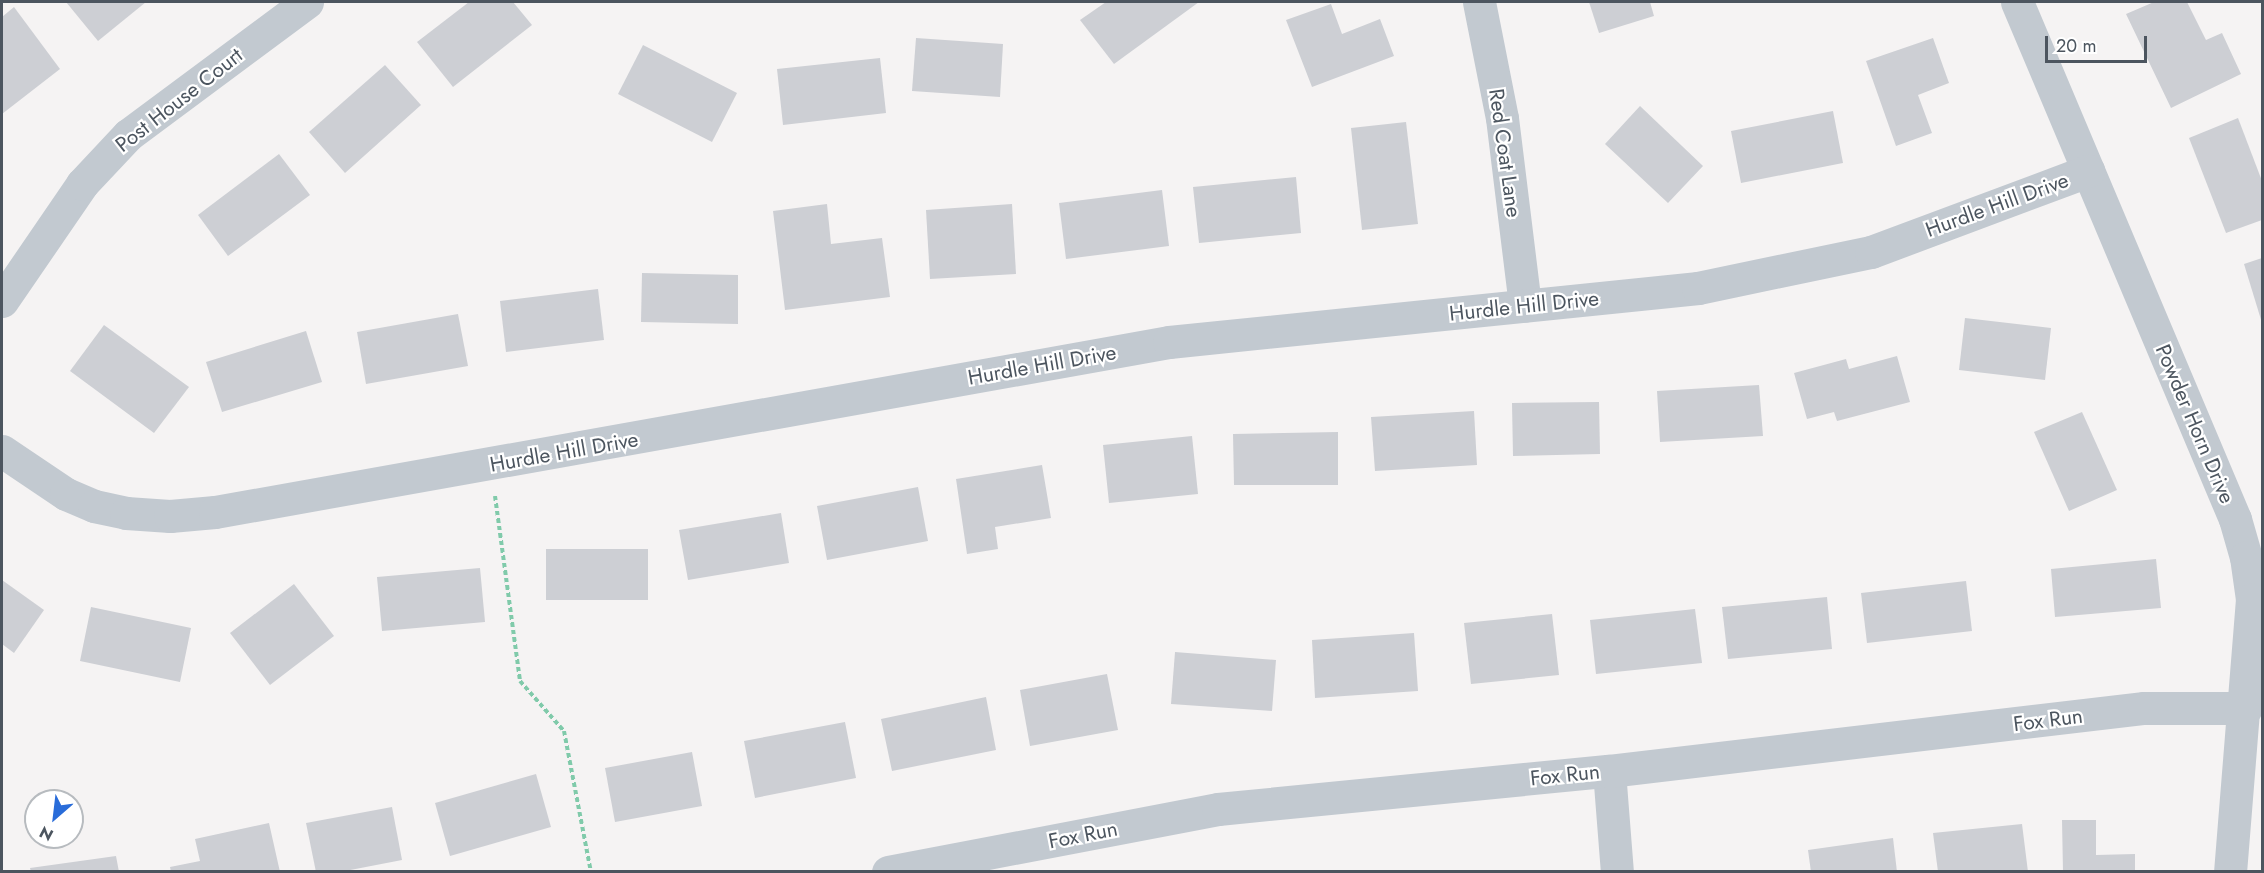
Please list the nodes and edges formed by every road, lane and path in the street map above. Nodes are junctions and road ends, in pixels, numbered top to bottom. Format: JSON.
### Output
{"nodes":[{"id":1,"x":307,"y":2,"type":"edge"},
{"id":2,"x":1479,"y":2,"type":"edge"},
{"id":3,"x":2018,"y":2,"type":"edge"},
{"id":4,"x":2088,"y":171,"type":"junction"},
{"id":5,"x":2,"y":301,"type":"edge"},
{"id":6,"x":1525,"y":306,"type":"junction"},
{"id":7,"x":2,"y":451,"type":"edge"},
{"id":8,"x":491,"y":465,"type":"junction"},
{"id":9,"x":2246,"y":708,"type":"junction"},
{"id":10,"x":1609,"y":771,"type":"junction"},
{"id":11,"x":591,"y":872,"type":"edge"},
{"id":12,"x":888,"y":872,"type":"edge"},
{"id":13,"x":1617,"y":872,"type":"edge"},
{"id":14,"x":2230,"y":872,"type":"edge"}],
"edges":[{"from":1,"to":5,"type":"street","name":"Post House Court"},
{"from":2,"to":6,"type":"street","name":"Red Coat Lane"},
{"from":3,"to":4,"type":"street","name":"Powder Horn Drive"},
{"from":4,"to":6,"type":"street","name":"Hurdle Hill Drive"},
{"from":4,"to":9,"type":"street","name":"Powder Horn Drive"},
{"from":6,"to":8,"type":"street","name":"Hurdle Hill Drive"},
{"from":7,"to":8,"type":"street","name":"Hurdle Hill Drive"},
{"from":8,"to":11,"type":"path"},
{"from":9,"to":10,"type":"street","name":"Fox Run"},
{"from":9,"to":14,"type":"street","name":"Powder Horn Drive"},
{"from":10,"to":12,"type":"street","name":"Fox Run"},
{"from":10,"to":13,"type":"street"}]}
